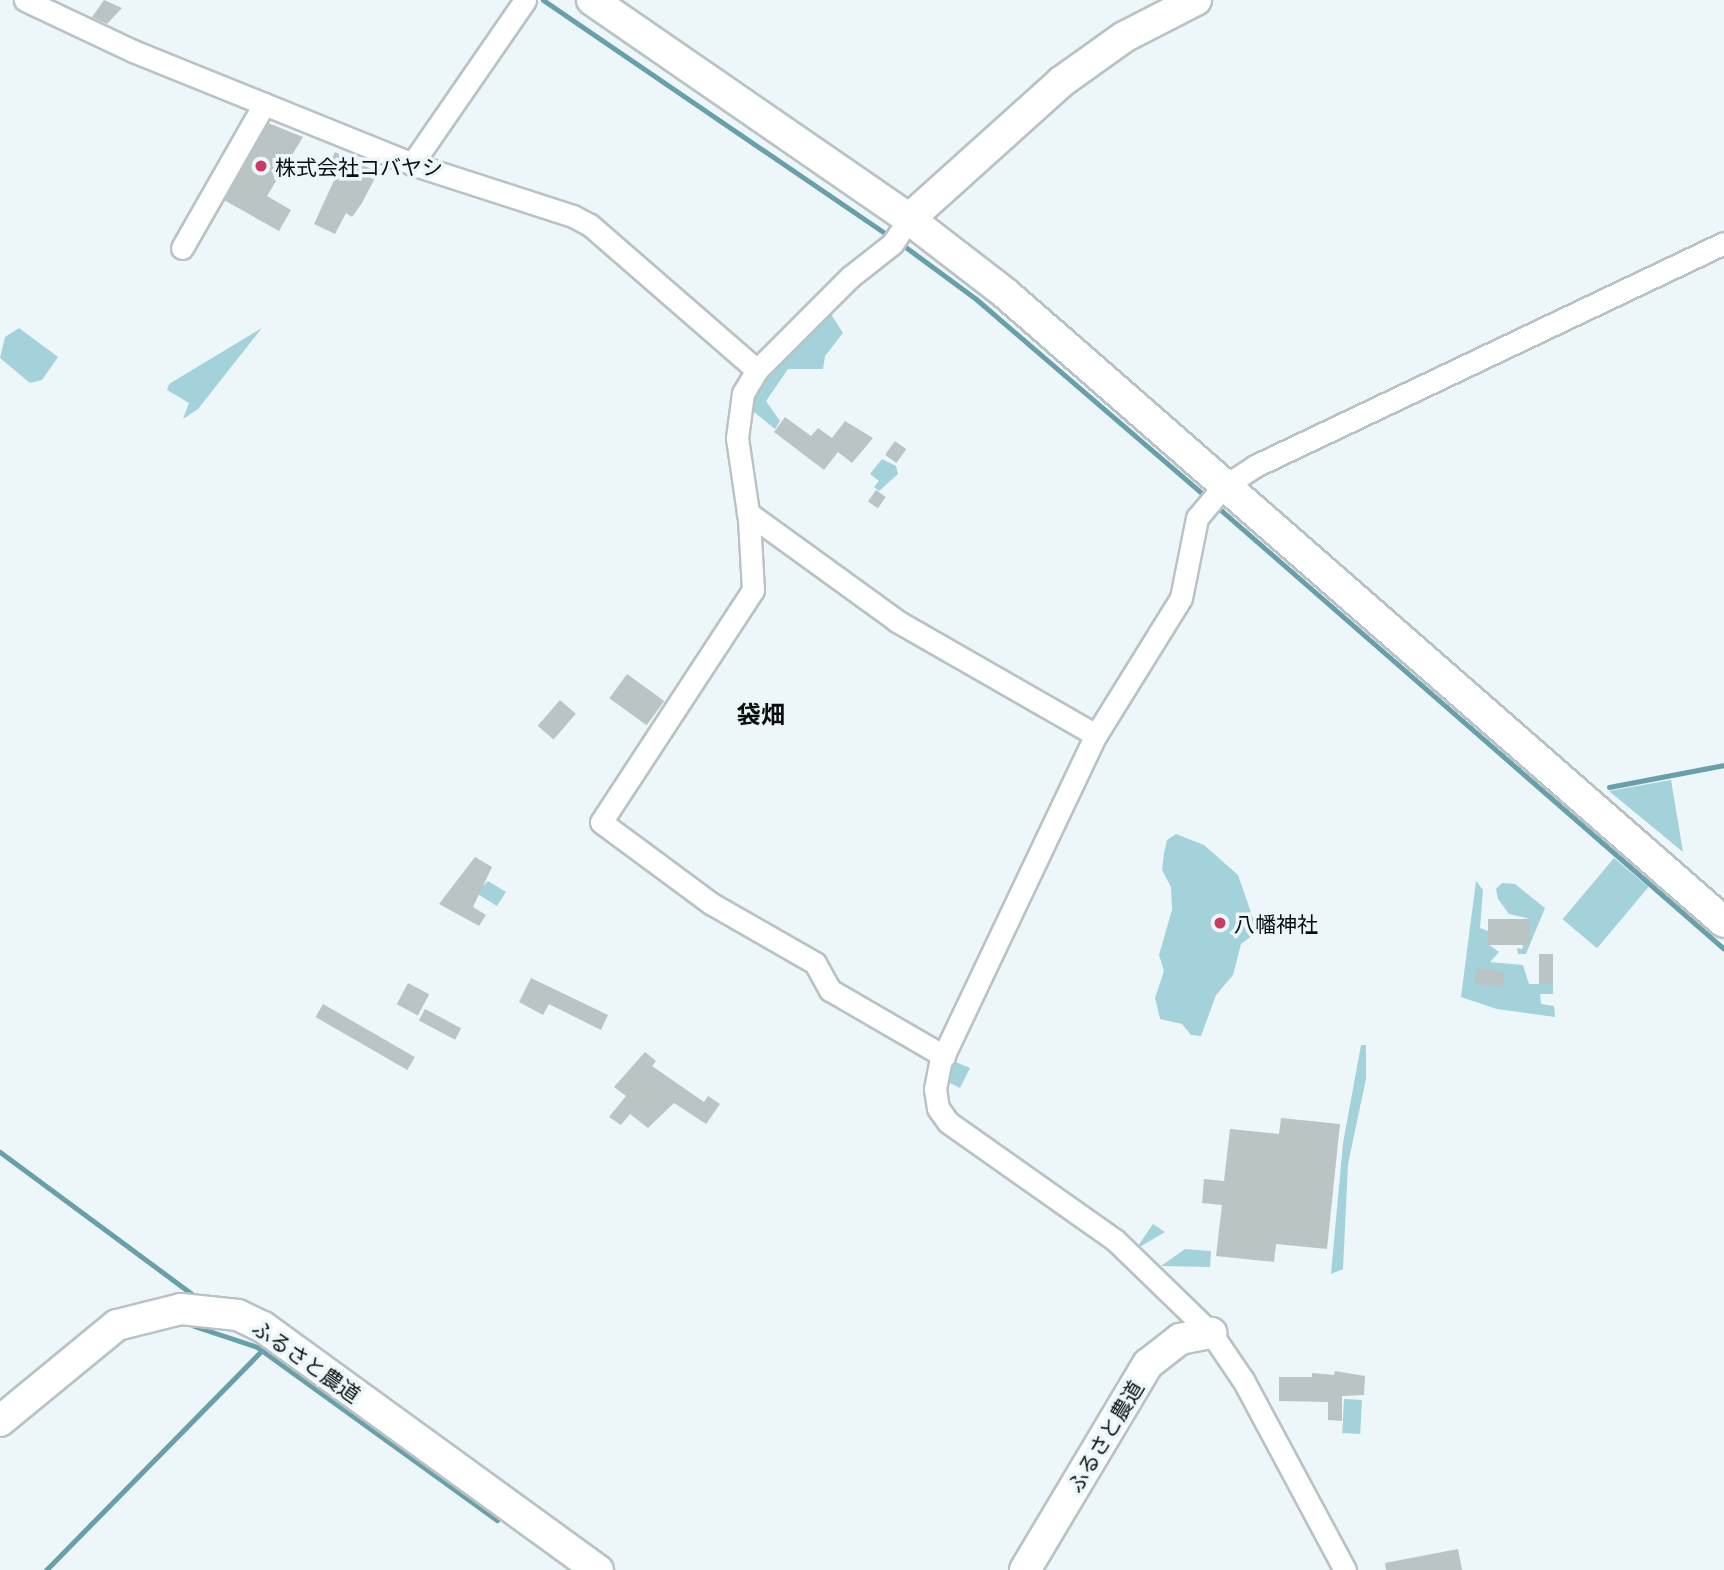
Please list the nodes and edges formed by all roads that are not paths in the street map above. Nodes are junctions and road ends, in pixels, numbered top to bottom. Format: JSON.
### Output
{"nodes":[{"id":1,"x":25,"y":0,"type":"edge"},
{"id":2,"x":525,"y":0,"type":"edge"},
{"id":3,"x":592,"y":0,"type":"edge"},
{"id":4,"x":1196,"y":0,"type":"edge"},
{"id":5,"x":264,"y":104,"type":"junction"},
{"id":6,"x":412,"y":164,"type":"junction"},
{"id":7,"x":900,"y":232,"type":"junction"},
{"id":8,"x":1724,"y":243,"type":"edge"},
{"id":9,"x":182,"y":248,"type":"dead end"},
{"id":10,"x":757,"y":370,"type":"junction"},
{"id":11,"x":1216,"y":495,"type":"junction"},
{"id":12,"x":748,"y":513,"type":"junction"},
{"id":13,"x":1096,"y":735,"type":"junction"},
{"id":14,"x":1724,"y":922,"type":"edge"},
{"id":15,"x":944,"y":1056,"type":"junction"},
{"id":16,"x":1211,"y":1333,"type":"junction"},
{"id":17,"x":0,"y":1421,"type":"edge"},
{"id":18,"x":598,"y":1570,"type":"edge"},
{"id":19,"x":1025,"y":1570,"type":"edge"},
{"id":20,"x":1345,"y":1570,"type":"edge"}],
"edges":[{"from":1,"to":5,"type":"street"},
{"from":2,"to":6,"type":"street"},
{"from":3,"to":7,"type":"street"},
{"from":4,"to":7,"type":"street"},
{"from":5,"to":6,"type":"street"},
{"from":5,"to":9,"type":"street"},
{"from":6,"to":10,"type":"street"},
{"from":7,"to":10,"type":"street"},
{"from":7,"to":11,"type":"street"},
{"from":8,"to":11,"type":"street"},
{"from":10,"to":12,"type":"street"},
{"from":11,"to":13,"type":"street"},
{"from":11,"to":14,"type":"street"},
{"from":12,"to":13,"type":"street"},
{"from":12,"to":15,"type":"street"},
{"from":13,"to":15,"type":"street"},
{"from":15,"to":16,"type":"street"},
{"from":16,"to":19,"type":"street","name":"ふるさと農道"},
{"from":16,"to":20,"type":"street"},
{"from":17,"to":18,"type":"street","name":"ふるさと農道"}]}
